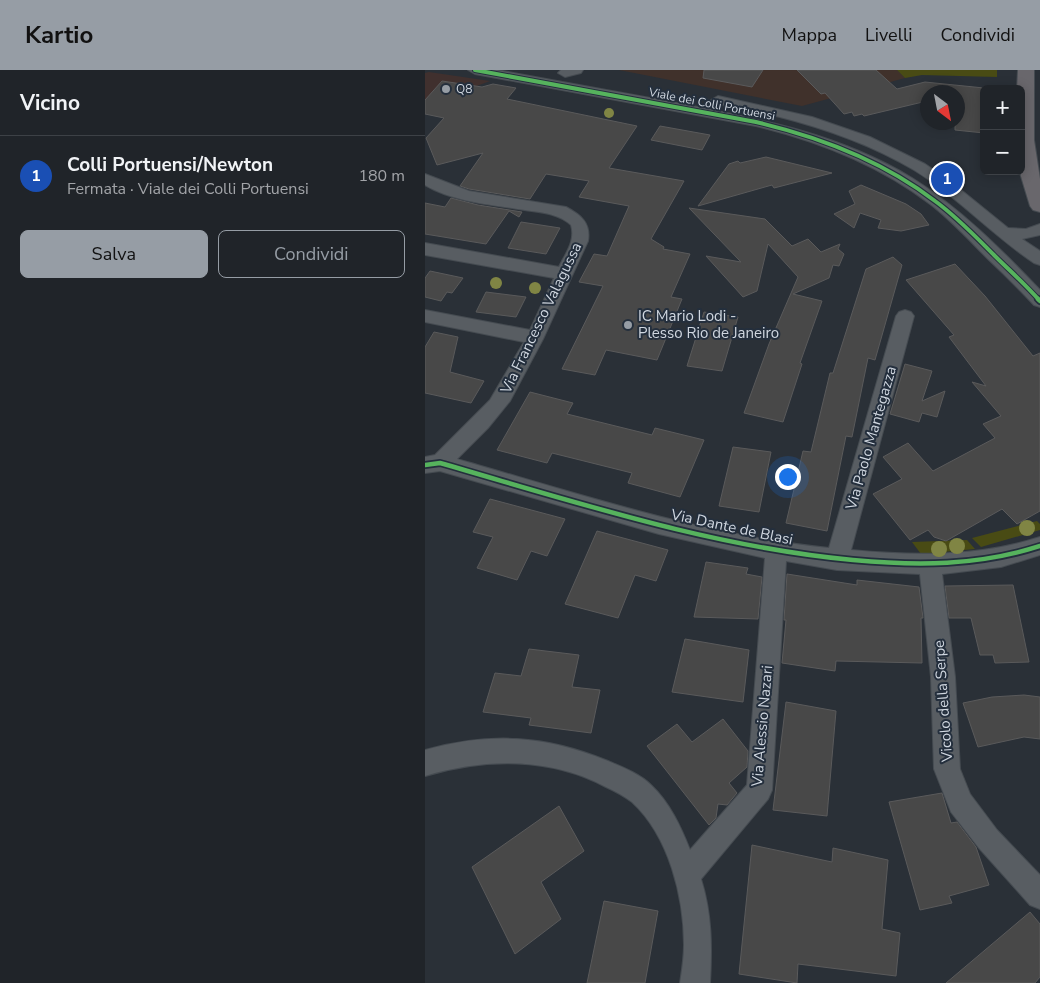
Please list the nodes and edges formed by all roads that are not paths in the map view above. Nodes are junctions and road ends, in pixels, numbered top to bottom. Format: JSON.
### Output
{"nodes":[{"id":1,"x":475,"y":70,"type":"edge"},
{"id":2,"x":1026,"y":70,"type":"edge"},
{"id":3,"x":564,"y":71,"type":"edge"},
{"id":4,"x":595,"y":85,"type":"junction"},
{"id":5,"x":425,"y":179,"type":"edge"},
{"id":6,"x":1040,"y":206,"type":"edge"},
{"id":7,"x":1040,"y":229,"type":"edge"},
{"id":8,"x":1003,"y":233,"type":"junction"},
{"id":9,"x":425,"y":249,"type":"edge"},
{"id":10,"x":1040,"y":259,"type":"edge"},
{"id":11,"x":563,"y":274,"type":"junction"},
{"id":12,"x":1040,"y":301,"type":"edge"},
{"id":13,"x":425,"y":316,"type":"edge"},
{"id":14,"x":905,"y":316,"type":"dead end"},
{"id":15,"x":533,"y":337,"type":"junction"},
{"id":16,"x":433,"y":464,"type":"edge"},
{"id":17,"x":1040,"y":546,"type":"edge"},
{"id":18,"x":776,"y":551,"type":"junction"},
{"id":19,"x":837,"y":560,"type":"junction"},
{"id":20,"x":930,"y":566,"type":"junction"},
{"id":21,"x":425,"y":763,"type":"edge"},
{"id":22,"x":686,"y":876,"type":"junction"},
{"id":23,"x":1040,"y":895,"type":"edge"},
{"id":24,"x":695,"y":983,"type":"edge"}],
"edges":[{"from":1,"to":4,"type":"street","name":"Viale dei Colli Portuensi"},
{"from":2,"to":6,"type":"main road"},
{"from":3,"to":4,"type":"street","name":"Viale dei Colli Portuensi"},
{"from":4,"to":8,"type":"street","name":"Viale dei Colli Portuensi"},
{"from":4,"to":12,"type":"street","name":"Viale dei Colli Portuensi"},
{"from":5,"to":11,"type":"street","name":"Via Francesco Valagussa"},
{"from":7,"to":8,"type":"street"},
{"from":8,"to":10,"type":"street","name":"Viale dei Colli Portuensi"},
{"from":9,"to":11,"type":"street"},
{"from":11,"to":15,"type":"street","name":"Via Francesco Valagussa"},
{"from":13,"to":15,"type":"street"},
{"from":14,"to":19,"type":"street","name":"Via Paolo Mantegazza"},
{"from":15,"to":16,"type":"street","name":"Via Francesco Valagussa"},
{"from":16,"to":18,"type":"street","name":"Via Dante de Blasi"},
{"from":17,"to":20,"type":"street","name":"Via Dante de Blasi"},
{"from":18,"to":19,"type":"street","name":"Via Dante de Blasi"},
{"from":18,"to":22,"type":"street","name":"Via Alessio Nazari"},
{"from":19,"to":20,"type":"street","name":"Via Dante de Blasi"},
{"from":20,"to":23,"type":"street","name":"Vicolo della Serpe"},
{"from":21,"to":22,"type":"street"},
{"from":22,"to":24,"type":"street"}]}
